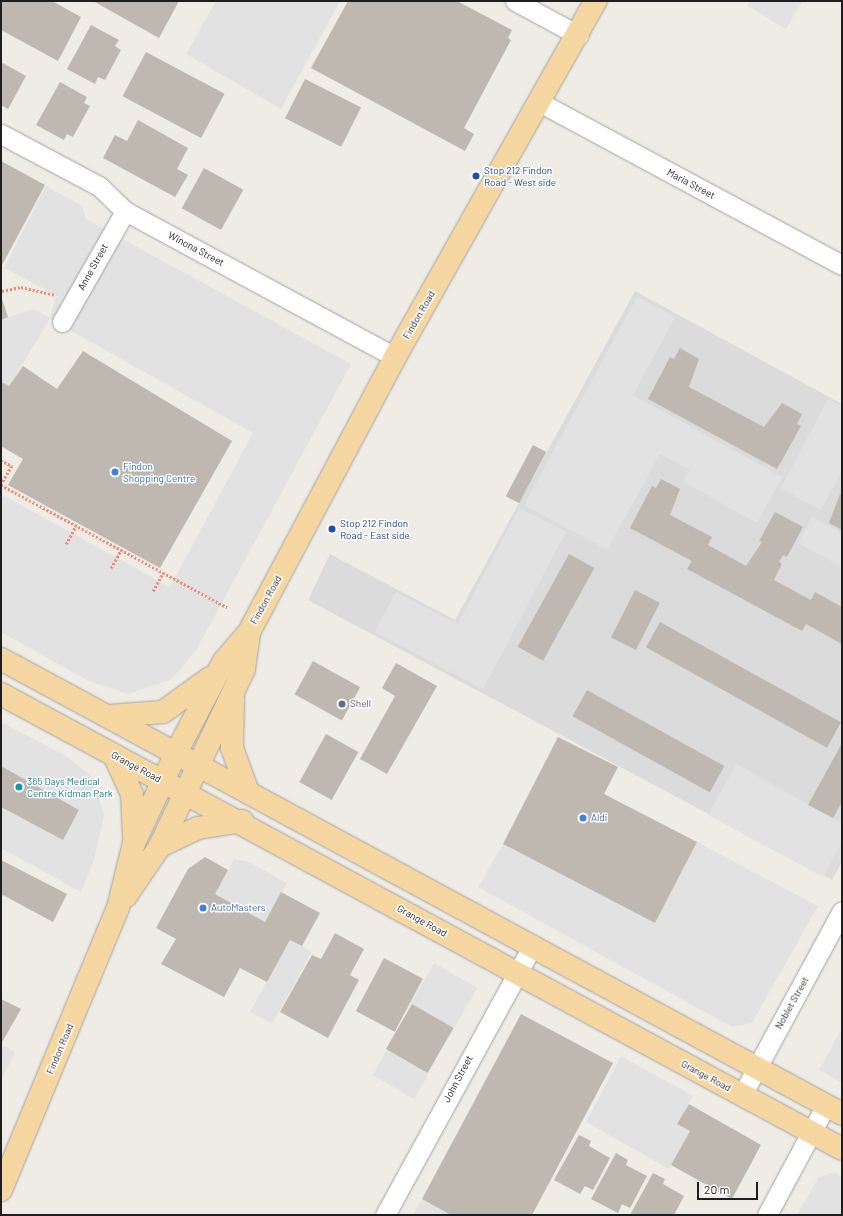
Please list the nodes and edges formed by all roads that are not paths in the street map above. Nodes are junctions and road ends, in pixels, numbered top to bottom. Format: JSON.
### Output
{"nodes":[{"id":1,"x":515,"y":1,"type":"edge"},
{"id":2,"x":596,"y":1,"type":"edge"},
{"id":3,"x":578,"y":35,"type":"junction"},
{"id":4,"x":541,"y":103,"type":"junction"},
{"id":5,"x":1,"y":134,"type":"edge"},
{"id":6,"x":125,"y":211,"type":"junction"},
{"id":7,"x":842,"y":265,"type":"edge"},
{"id":8,"x":66,"y":315,"type":"road end"},
{"id":9,"x":395,"y":357,"type":"junction"},
{"id":10,"x":249,"y":632,"type":"junction"},
{"id":11,"x":1,"y":659,"type":"edge"},
{"id":12,"x":217,"y":672,"type":"junction"},
{"id":13,"x":234,"y":688,"type":"junction"},
{"id":14,"x":1,"y":694,"type":"edge"},
{"id":15,"x":106,"y":716,"type":"junction"},
{"id":16,"x":176,"y":753,"type":"junction"},
{"id":17,"x":114,"y":755,"type":"junction"},
{"id":18,"x":197,"y":764,"type":"junction"},
{"id":19,"x":162,"y":781,"type":"junction"},
{"id":20,"x":248,"y":792,"type":"junction"},
{"id":21,"x":184,"y":793,"type":"junction"},
{"id":22,"x":242,"y":821,"type":"junction"},
{"id":23,"x":134,"y":843,"type":"junction"},
{"id":24,"x":160,"y":846,"type":"junction"},
{"id":25,"x":118,"y":908,"type":"junction"},
{"id":26,"x":842,"y":911,"type":"edge"},
{"id":27,"x":533,"y":945,"type":"junction"},
{"id":28,"x":516,"y":973,"type":"junction"},
{"id":29,"x":757,"y":1067,"type":"junction"},
{"id":30,"x":742,"y":1095,"type":"junction"},
{"id":31,"x":834,"y":1110,"type":"edge"},
{"id":32,"x":812,"y":1132,"type":"junction"},
{"id":33,"x":842,"y":1149,"type":"edge"},
{"id":34,"x":1,"y":1190,"type":"edge"},
{"id":35,"x":385,"y":1215,"type":"edge"},
{"id":36,"x":767,"y":1215,"type":"edge"}],
"edges":[{"from":1,"to":3,"type":"street"},
{"from":2,"to":3,"type":"main road","name":"Findon Road"},
{"from":3,"to":4,"type":"main road","name":"Findon Road"},
{"from":4,"to":7,"type":"street","name":"Maria Street"},
{"from":4,"to":9,"type":"main road","name":"Findon Road"},
{"from":5,"to":6,"type":"street","name":"Winona Street"},
{"from":6,"to":8,"type":"street","name":"Anne Street"},
{"from":6,"to":9,"type":"street","name":"Winona Street"},
{"from":9,"to":10,"type":"main road","name":"Findon Road"},
{"from":10,"to":12,"type":"main road","name":"Findon Road"},
{"from":10,"to":13,"type":"main road","name":"Findon Road"},
{"from":11,"to":15,"type":"main road"},
{"from":12,"to":15,"type":"main road"},
{"from":12,"to":16,"type":"main road","name":"Findon Road"},
{"from":13,"to":18,"type":"main road","name":"Findon Road"},
{"from":13,"to":20,"type":"main road"},
{"from":14,"to":17,"type":"main road","name":"Grange Road"},
{"from":15,"to":16,"type":"main road"},
{"from":16,"to":18,"type":"main road"},
{"from":16,"to":19,"type":"main road","name":"Findon Road"},
{"from":17,"to":19,"type":"main road","name":"Grange Road"},
{"from":17,"to":23,"type":"main road"},
{"from":18,"to":20,"type":"main road"},
{"from":18,"to":21,"type":"main road","name":"Findon Road"},
{"from":19,"to":21,"type":"main road","name":"Grange Road"},
{"from":19,"to":23,"type":"main road","name":"Findon Road"},
{"from":20,"to":27,"type":"main road"},
{"from":21,"to":22,"type":"main road","name":"Grange Road"},
{"from":21,"to":24,"type":"main road","name":"Findon Road"},
{"from":22,"to":24,"type":"main road"},
{"from":22,"to":28,"type":"main road","name":"Grange Road"},
{"from":23,"to":25,"type":"main road","name":"Findon Road"},
{"from":24,"to":25,"type":"main road","name":"Findon Road"},
{"from":25,"to":34,"type":"main road","name":"Findon Road"},
{"from":26,"to":29,"type":"street","name":"Noblet Street"},
{"from":27,"to":28,"type":"street","name":"John Street"},
{"from":27,"to":29,"type":"main road"},
{"from":28,"to":30,"type":"main road","name":"Grange Road"},
{"from":28,"to":35,"type":"street","name":"John Street"},
{"from":29,"to":30,"type":"street","name":"Noblet Street"},
{"from":29,"to":31,"type":"main road"},
{"from":30,"to":32,"type":"main road","name":"Grange Road"},
{"from":31,"to":32,"type":"street"},
{"from":32,"to":33,"type":"main road","name":"Grange Road"},
{"from":32,"to":36,"type":"street"}]}
